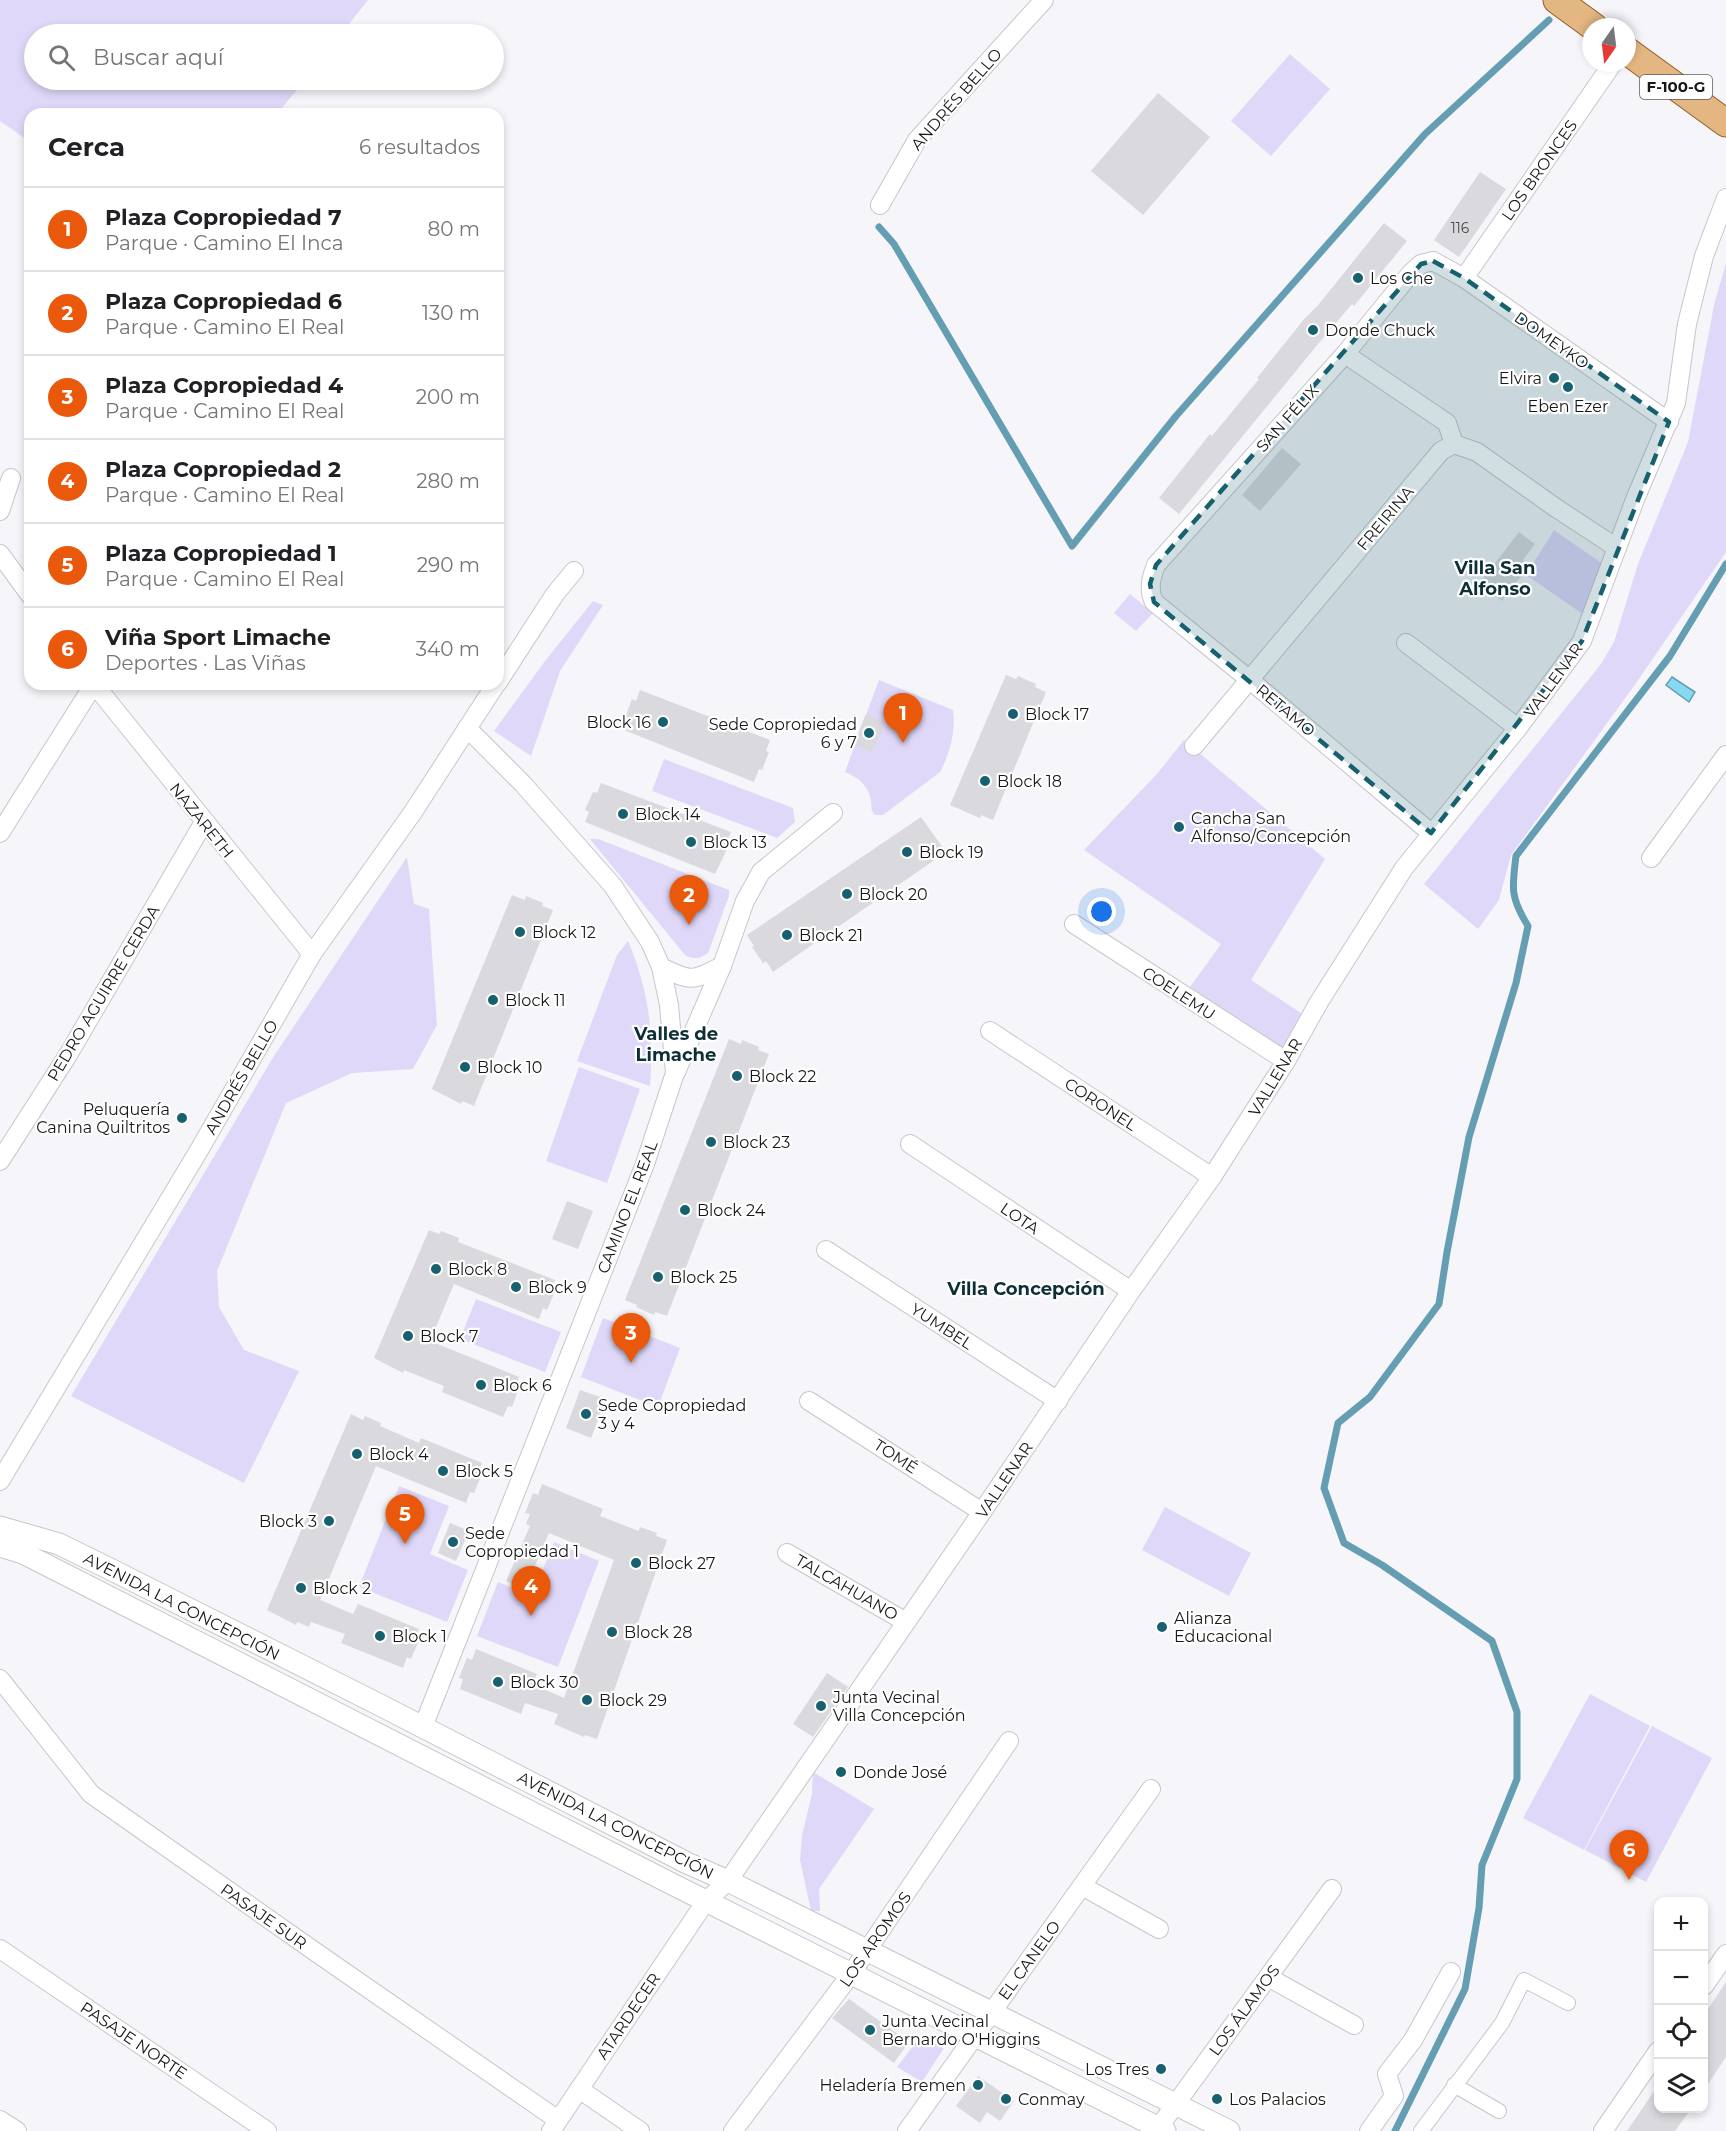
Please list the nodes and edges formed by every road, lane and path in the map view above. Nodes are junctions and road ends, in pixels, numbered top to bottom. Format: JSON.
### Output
{"nodes":[{"id":1,"x":1044,"y":0,"type":"edge"},
{"id":2,"x":1557,"y":0,"type":"edge"},
{"id":3,"x":1582,"y":18,"type":"edge"},
{"id":4,"x":1636,"y":58,"type":"edge"},
{"id":5,"x":1607,"y":72,"type":"edge"},
{"id":6,"x":1726,"y":123,"type":"edge"},
{"id":7,"x":1726,"y":198,"type":"edge"},
{"id":8,"x":880,"y":205,"type":"dead end"},
{"id":9,"x":1433,"y":261,"type":"joint"},
{"id":10,"x":1464,"y":278,"type":"junction"},
{"id":11,"x":1345,"y":354,"type":"junction"},
{"id":12,"x":1669,"y":422,"type":"junction"},
{"id":13,"x":1454,"y":444,"type":"junction"},
{"id":14,"x":11,"y":478,"type":"dead end"},
{"id":15,"x":0,"y":511,"type":"edge"},
{"id":16,"x":1617,"y":548,"type":"junction"},
{"id":17,"x":0,"y":554,"type":"edge"},
{"id":18,"x":574,"y":572,"type":"dead end"},
{"id":19,"x":1150,"y":584,"type":"joint"},
{"id":20,"x":24,"y":587,"type":"edge"},
{"id":21,"x":1406,"y":642,"type":"dead end"},
{"id":22,"x":504,"y":672,"type":"edge"},
{"id":23,"x":1250,"y":680,"type":"junction"},
{"id":24,"x":90,"y":690,"type":"edge"},
{"id":25,"x":99,"y":690,"type":"edge"},
{"id":26,"x":492,"y":690,"type":"edge"},
{"id":27,"x":467,"y":728,"type":"junction"},
{"id":28,"x":1518,"y":728,"type":"junction"},
{"id":29,"x":1194,"y":746,"type":"dead end"},
{"id":30,"x":1726,"y":755,"type":"edge"},
{"id":31,"x":832,"y":813,"type":"dead end"},
{"id":32,"x":204,"y":822,"type":"junction"},
{"id":33,"x":0,"y":833,"type":"edge"},
{"id":34,"x":1431,"y":834,"type":"junction"},
{"id":35,"x":1651,"y":858,"type":"dead end"},
{"id":36,"x":1074,"y":924,"type":"dead end"},
{"id":37,"x":312,"y":954,"type":"junction"},
{"id":38,"x":722,"y":966,"type":"junction"},
{"id":39,"x":661,"y":967,"type":"junction"},
{"id":40,"x":990,"y":1031,"type":"dead end"},
{"id":41,"x":1286,"y":1061,"type":"junction"},
{"id":42,"x":675,"y":1073,"type":"junction"},
{"id":43,"x":910,"y":1144,"type":"dead end"},
{"id":44,"x":0,"y":1161,"type":"edge"},
{"id":45,"x":1212,"y":1177,"type":"junction"},
{"id":46,"x":826,"y":1250,"type":"dead end"},
{"id":47,"x":1131,"y":1291,"type":"junction"},
{"id":48,"x":809,"y":1401,"type":"dead end"},
{"id":49,"x":1058,"y":1401,"type":"junction"},
{"id":50,"x":0,"y":1481,"type":"edge"},
{"id":51,"x":982,"y":1512,"type":"junction"},
{"id":52,"x":0,"y":1527,"type":"edge"},
{"id":53,"x":0,"y":1546,"type":"edge"},
{"id":54,"x":788,"y":1553,"type":"dead end"},
{"id":55,"x":906,"y":1622,"type":"junction"},
{"id":56,"x":0,"y":1679,"type":"edge"},
{"id":57,"x":423,"y":1727,"type":"junction"},
{"id":58,"x":1009,"y":1742,"type":"dead end"},
{"id":59,"x":1151,"y":1789,"type":"dead end"},
{"id":60,"x":728,"y":1881,"type":"junction"},
{"id":61,"x":1082,"y":1886,"type":"junction"},
{"id":62,"x":1332,"y":1889,"type":"dead end"},
{"id":63,"x":706,"y":1901,"type":"junction"},
{"id":64,"x":1159,"y":1929,"type":"dead end"},
{"id":65,"x":0,"y":1949,"type":"edge"},
{"id":66,"x":867,"y":1950,"type":"junction"},
{"id":67,"x":1726,"y":1954,"type":"edge"},
{"id":68,"x":1451,"y":1972,"type":"dead end"},
{"id":69,"x":851,"y":1974,"type":"junction"},
{"id":70,"x":1268,"y":1977,"type":"junction"},
{"id":71,"x":1708,"y":1980,"type":"edge"},
{"id":72,"x":1569,"y":2004,"type":"dead end"},
{"id":73,"x":992,"y":2012,"type":"junction"},
{"id":74,"x":1354,"y":2025,"type":"dead end"},
{"id":75,"x":975,"y":2036,"type":"junction"},
{"id":76,"x":1654,"y":2057,"type":"edge"},
{"id":77,"x":1454,"y":2085,"type":"junction"},
{"id":78,"x":579,"y":2089,"type":"junction"},
{"id":79,"x":1176,"y":2104,"type":"junction"},
{"id":80,"x":1499,"y":2111,"type":"dead end"},
{"id":81,"x":0,"y":2120,"type":"edge"},
{"id":82,"x":554,"y":2126,"type":"edge"},
{"id":83,"x":1160,"y":2130,"type":"edge"},
{"id":84,"x":16,"y":2131,"type":"edge"},
{"id":85,"x":267,"y":2131,"type":"edge"},
{"id":86,"x":640,"y":2131,"type":"edge"},
{"id":87,"x":733,"y":2131,"type":"edge"},
{"id":88,"x":907,"y":2131,"type":"edge"},
{"id":89,"x":1229,"y":2131,"type":"edge"},
{"id":90,"x":1369,"y":2131,"type":"edge"},
{"id":91,"x":1421,"y":2131,"type":"edge"},
{"id":92,"x":1603,"y":2131,"type":"edge"}],
"edges":[{"from":1,"to":8,"type":"street","name":"ANDRÉS BELLO"},
{"from":2,"to":3,"type":"main road"},
{"from":4,"to":6,"type":"main road","number":"F-100-G"},
{"from":5,"to":10,"type":"street","name":"LOS BRONCES"},
{"from":7,"to":12,"type":"street","name":"VALLENAR"},
{"from":9,"to":10,"type":"street","name":"DOMEYKO"},
{"from":9,"to":11,"type":"street","name":"SAN FÉLIX"},
{"from":10,"to":12,"type":"street","name":"DOMEYKO"},
{"from":11,"to":13,"type":"street"},
{"from":11,"to":19,"type":"street","name":"SAN FÉLIX"},
{"from":12,"to":16,"type":"street","name":"VALLENAR"},
{"from":13,"to":16,"type":"street"},
{"from":13,"to":23,"type":"street","name":"FREIRINA"},
{"from":14,"to":15,"type":"street"},
{"from":16,"to":28,"type":"street","name":"VALLENAR"},
{"from":17,"to":20,"type":"street"},
{"from":18,"to":22,"type":"street","name":"ANDRÉS BELLO"},
{"from":19,"to":23,"type":"street","name":"RETAMO"},
{"from":21,"to":28,"type":"street"},
{"from":23,"to":29,"type":"street","name":"FREIRINA"},
{"from":23,"to":34,"type":"street","name":"RETAMO"},
{"from":24,"to":33,"type":"street"},
{"from":25,"to":32,"type":"street","name":"NAZARETH"},
{"from":26,"to":27,"type":"street","name":"ANDRÉS BELLO"},
{"from":27,"to":37,"type":"street","name":"ANDRÉS BELLO"},
{"from":27,"to":39,"type":"street","name":"CAMINO EL REAL"},
{"from":28,"to":34,"type":"street","name":"VALLENAR"},
{"from":30,"to":35,"type":"street"},
{"from":31,"to":38,"type":"street"},
{"from":32,"to":37,"type":"street","name":"NAZARETH"},
{"from":32,"to":44,"type":"street","name":"PEDRO AGUIRRE CERDA"},
{"from":34,"to":41,"type":"street","name":"VALLENAR"},
{"from":36,"to":41,"type":"street","name":"COELEMU"},
{"from":37,"to":50,"type":"street","name":"ANDRÉS BELLO"},
{"from":38,"to":39,"type":"street"},
{"from":38,"to":42,"type":"street"},
{"from":39,"to":42,"type":"street","name":"CAMINO EL REAL"},
{"from":40,"to":45,"type":"street","name":"CORONEL"},
{"from":41,"to":45,"type":"street","name":"VALLENAR"},
{"from":42,"to":57,"type":"street","name":"CAMINO EL REAL"},
{"from":43,"to":47,"type":"street","name":"LOTA"},
{"from":45,"to":47,"type":"street","name":"VALLENAR"},
{"from":46,"to":49,"type":"street","name":"YUMBEL"},
{"from":47,"to":49,"type":"street","name":"VALLENAR"},
{"from":48,"to":51,"type":"street","name":"TOMÉ"},
{"from":49,"to":51,"type":"street","name":"VALLENAR"},
{"from":51,"to":55,"type":"street","name":"VALLENAR"},
{"from":52,"to":57,"type":"street","name":"AVENIDA LA CONCEPCIÓN"},
{"from":53,"to":63,"type":"street","name":"AVENIDA LA CONCEPCIÓN"},
{"from":54,"to":55,"type":"street","name":"TALCAHUANO"},
{"from":55,"to":60,"type":"street","name":"VALLENAR"},
{"from":56,"to":82,"type":"street","name":"PASAJE SUR"},
{"from":57,"to":60,"type":"street","name":"AVENIDA LA CONCEPCIÓN"},
{"from":58,"to":66,"type":"street","name":"LOS AROMOS"},
{"from":59,"to":61,"type":"street","name":"EL CANELO"},
{"from":60,"to":63,"type":"street","name":"VALLENAR"},
{"from":60,"to":66,"type":"street","name":"AVENIDA LA CONCEPCIÓN"},
{"from":61,"to":64,"type":"street"},
{"from":61,"to":73,"type":"street","name":"EL CANELO"},
{"from":62,"to":70,"type":"street","name":"LOS ÁLAMOS"},
{"from":63,"to":69,"type":"street","name":"AVENIDA LA CONCEPCIÓN"},
{"from":63,"to":78,"type":"street","name":"ATARDECER"},
{"from":65,"to":85,"type":"street","name":"PASAJE NORTE"},
{"from":66,"to":69,"type":"street","name":"LOS AROMOS"},
{"from":66,"to":73,"type":"street","name":"AVENIDA LA CONCEPCIÓN"},
{"from":67,"to":71,"type":"street"},
{"from":68,"to":90,"type":"street"},
{"from":69,"to":75,"type":"street","name":"AVENIDA LA CONCEPCIÓN"},
{"from":69,"to":87,"type":"street","name":"LOS AROMOS"},
{"from":70,"to":74,"type":"street"},
{"from":70,"to":79,"type":"street","name":"LOS ÁLAMOS"},
{"from":72,"to":77,"type":"street"},
{"from":73,"to":75,"type":"street","name":"EL CANELO"},
{"from":73,"to":79,"type":"street","name":"AVENIDA LA CONCEPCIÓN"},
{"from":75,"to":83,"type":"street","name":"AVENIDA LA CONCEPCIÓN"},
{"from":75,"to":88,"type":"street","name":"EL CANELO"},
{"from":76,"to":92,"type":"street"},
{"from":77,"to":80,"type":"street"},
{"from":77,"to":91,"type":"street"},
{"from":78,"to":82,"type":"street","name":"ATARDECER"},
{"from":78,"to":86,"type":"street"},
{"from":79,"to":83,"type":"street","name":"LOS ÁLAMOS"},
{"from":79,"to":89,"type":"street","name":"AVENIDA LA CONCEPCIÓN"},
{"from":81,"to":84,"type":"street"}]}
